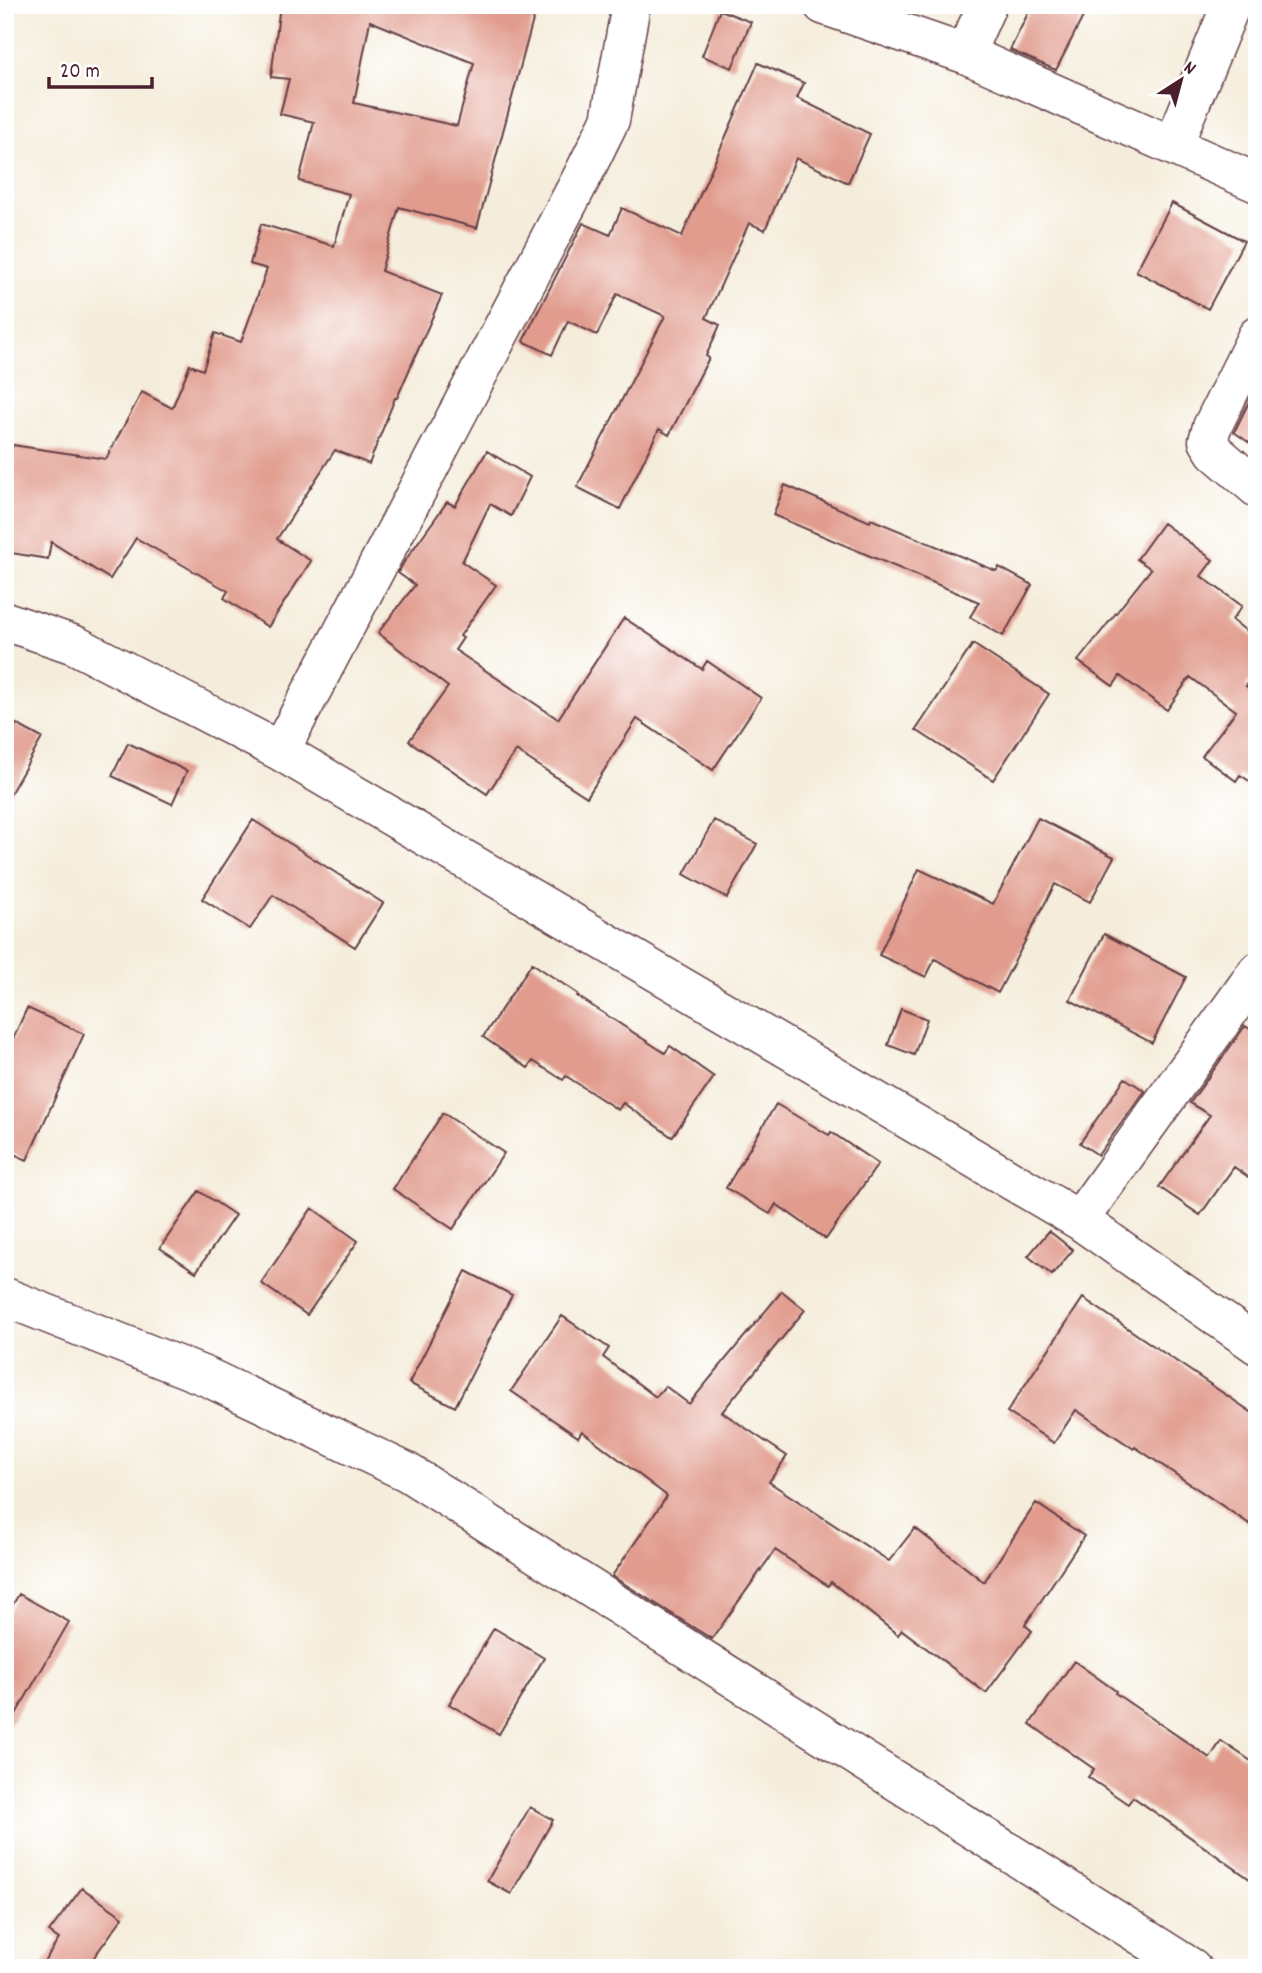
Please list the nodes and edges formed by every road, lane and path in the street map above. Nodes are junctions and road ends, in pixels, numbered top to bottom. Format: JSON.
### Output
{"nodes":[{"id":1,"x":631,"y":5,"type":"edge"},
{"id":2,"x":823,"y":5,"type":"edge"},
{"id":3,"x":987,"y":5,"type":"edge"},
{"id":4,"x":1231,"y":5,"type":"edge"},
{"id":5,"x":965,"y":54,"type":"junction"},
{"id":6,"x":1173,"y":146,"type":"junction"},
{"id":7,"x":1257,"y":183,"type":"edge"},
{"id":8,"x":1257,"y":335,"type":"edge"},
{"id":9,"x":1257,"y":488,"type":"edge"},
{"id":10,"x":5,"y":621,"type":"edge"},
{"id":11,"x":280,"y":751,"type":"junction"},
{"id":12,"x":1257,"y":972,"type":"edge"},
{"id":13,"x":1079,"y":1220,"type":"junction"},
{"id":14,"x":5,"y":1297,"type":"edge"},
{"id":15,"x":1257,"y":1345,"type":"edge"},
{"id":16,"x":1192,"y":1968,"type":"edge"}],
"edges":[{"from":1,"to":11,"type":"street"},
{"from":2,"to":5,"type":"street"},
{"from":3,"to":5,"type":"street"},
{"from":4,"to":6,"type":"street"},
{"from":5,"to":6,"type":"street"},
{"from":6,"to":7,"type":"street"},
{"from":8,"to":9,"type":"street"},
{"from":10,"to":11,"type":"street"},
{"from":11,"to":13,"type":"street"},
{"from":12,"to":13,"type":"street"},
{"from":13,"to":15,"type":"street"},
{"from":14,"to":16,"type":"street"}]}
